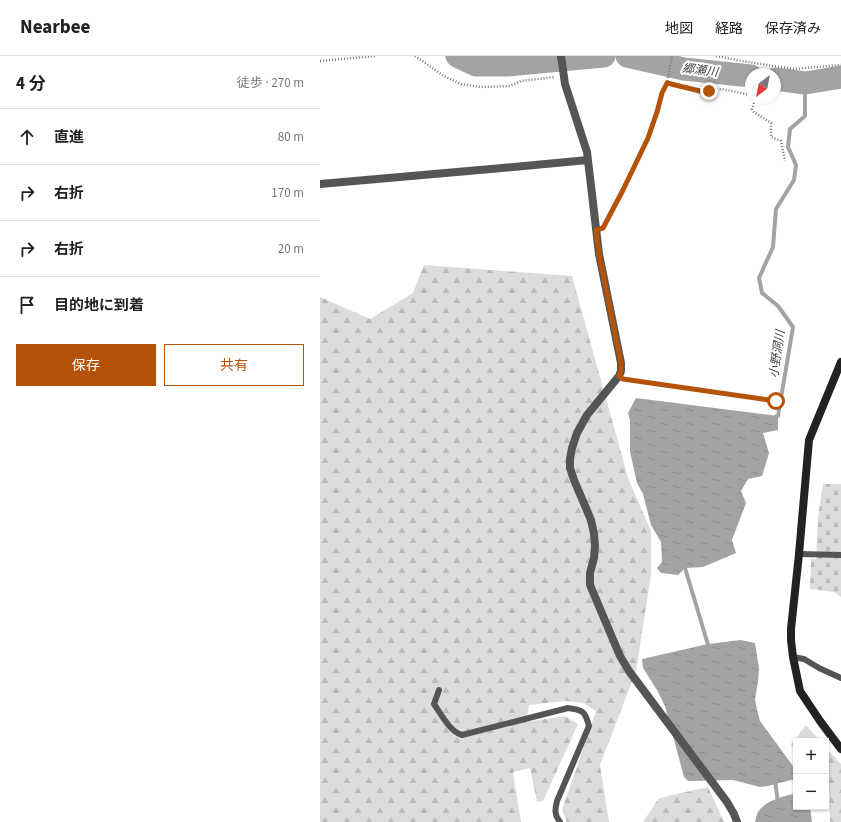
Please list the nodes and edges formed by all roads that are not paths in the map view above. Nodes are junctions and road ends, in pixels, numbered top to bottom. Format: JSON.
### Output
{"nodes":[{"id":1,"x":561,"y":56,"type":"edge"},
{"id":2,"x":588,"y":160,"type":"junction"},
{"id":3,"x":320,"y":184,"type":"edge"},
{"id":4,"x":841,"y":362,"type":"edge"},
{"id":5,"x":799,"y":554,"type":"junction"},
{"id":6,"x":841,"y":555,"type":"edge"},
{"id":7,"x":793,"y":657,"type":"junction"},
{"id":8,"x":841,"y":678,"type":"edge"},
{"id":9,"x":439,"y":690,"type":"dead end"},
{"id":10,"x":841,"y":749,"type":"edge"},
{"id":11,"x":560,"y":822,"type":"edge"},
{"id":12,"x":737,"y":822,"type":"edge"}],
"edges":[{"from":1,"to":2,"type":"street"},
{"from":2,"to":3,"type":"street"},
{"from":2,"to":12,"type":"street"},
{"from":4,"to":5,"type":"street"},
{"from":5,"to":6,"type":"lane"},
{"from":5,"to":7,"type":"street"},
{"from":7,"to":8,"type":"lane"},
{"from":7,"to":10,"type":"street"},
{"from":9,"to":11,"type":"lane"}]}
